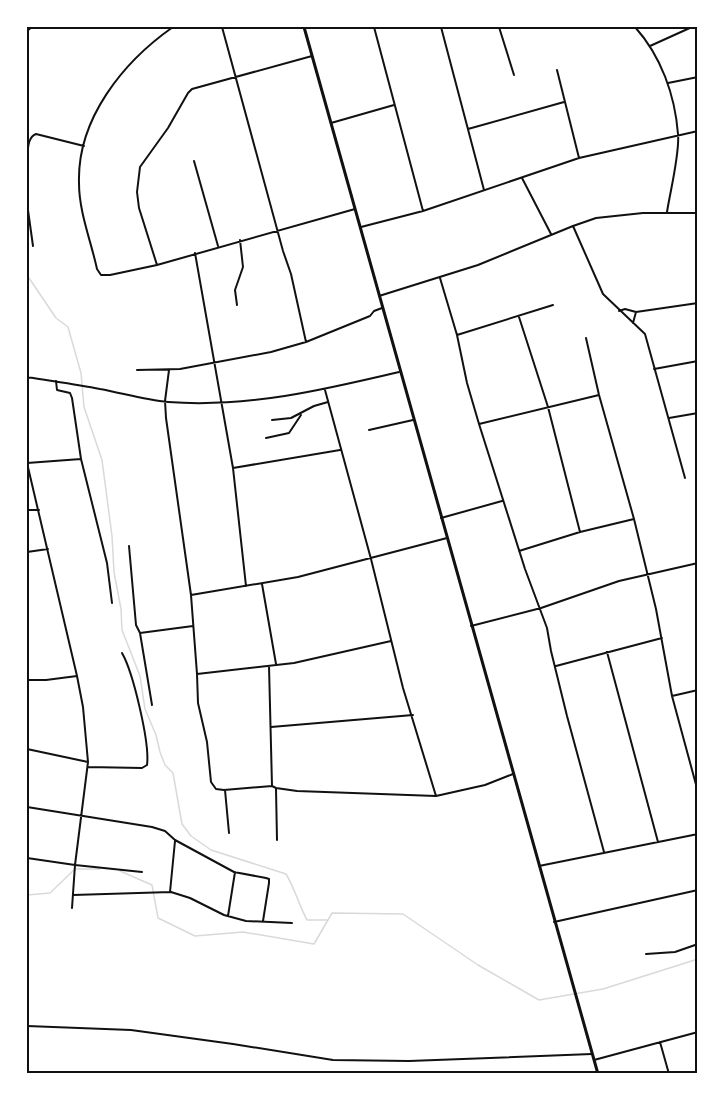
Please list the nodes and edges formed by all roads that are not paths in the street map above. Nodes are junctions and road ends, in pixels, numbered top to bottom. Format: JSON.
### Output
{"nodes":[{"id":1,"x":32,"y":27,"type":"edge"},
{"id":2,"x":173,"y":27,"type":"edge"},
{"id":3,"x":222,"y":27,"type":"edge"},
{"id":4,"x":304,"y":27,"type":"edge"},
{"id":5,"x":374,"y":27,"type":"edge"},
{"id":6,"x":441,"y":27,"type":"edge"},
{"id":7,"x":500,"y":27,"type":"edge"},
{"id":8,"x":635,"y":27,"type":"edge"},
{"id":9,"x":692,"y":27,"type":"edge"},
{"id":10,"x":27,"y":31,"type":"edge"},
{"id":11,"x":650,"y":46,"type":"junction"},
{"id":12,"x":312,"y":56,"type":"junction"},
{"id":13,"x":557,"y":70,"type":"dead end"},
{"id":14,"x":514,"y":75,"type":"dead end"},
{"id":15,"x":698,"y":77,"type":"edge"},
{"id":16,"x":237,"y":78,"type":"junction"},
{"id":17,"x":668,"y":83,"type":"junction"},
{"id":18,"x":564,"y":102,"type":"junction"},
{"id":19,"x":395,"y":105,"type":"junction"},
{"id":20,"x":331,"y":123,"type":"junction"},
{"id":21,"x":468,"y":129,"type":"junction"},
{"id":22,"x":698,"y":131,"type":"edge"},
{"id":23,"x":678,"y":135,"type":"junction"},
{"id":24,"x":84,"y":146,"type":"junction"},
{"id":25,"x":27,"y":157,"type":"edge"},
{"id":26,"x":579,"y":158,"type":"junction"},
{"id":27,"x":194,"y":161,"type":"dead end"},
{"id":28,"x":522,"y":178,"type":"junction"},
{"id":29,"x":484,"y":190,"type":"junction"},
{"id":30,"x":27,"y":203,"type":"edge"},
{"id":31,"x":355,"y":209,"type":"junction"},
{"id":32,"x":423,"y":211,"type":"junction"},
{"id":33,"x":667,"y":212,"type":"junction"},
{"id":34,"x":698,"y":213,"type":"edge"},
{"id":35,"x":573,"y":226,"type":"junction"},
{"id":36,"x":361,"y":227,"type":"junction"},
{"id":37,"x":278,"y":229,"type":"junction"},
{"id":38,"x":552,"y":234,"type":"junction"},
{"id":39,"x":240,"y":240,"type":"junction"},
{"id":40,"x":33,"y":246,"type":"dead end"},
{"id":41,"x":218,"y":246,"type":"junction"},
{"id":42,"x":195,"y":253,"type":"junction"},
{"id":43,"x":157,"y":265,"type":"junction"},
{"id":44,"x":440,"y":278,"type":"junction"},
{"id":45,"x":379,"y":296,"type":"junction"},
{"id":46,"x":698,"y":303,"type":"edge"},
{"id":47,"x":237,"y":305,"type":"dead end"},
{"id":48,"x":553,"y":305,"type":"dead end"},
{"id":49,"x":382,"y":308,"type":"junction"},
{"id":50,"x":619,"y":311,"type":"junction"},
{"id":51,"x":636,"y":312,"type":"junction"},
{"id":52,"x":519,"y":317,"type":"junction"},
{"id":53,"x":633,"y":323,"type":"junction"},
{"id":54,"x":457,"y":335,"type":"junction"},
{"id":55,"x":586,"y":338,"type":"dead end"},
{"id":56,"x":306,"y":342,"type":"junction"},
{"id":57,"x":698,"y":361,"type":"edge"},
{"id":58,"x":215,"y":362,"type":"junction"},
{"id":59,"x":654,"y":369,"type":"junction"},
{"id":60,"x":137,"y":370,"type":"dead end"},
{"id":61,"x":169,"y":370,"type":"junction"},
{"id":62,"x":399,"y":372,"type":"junction"},
{"id":63,"x":27,"y":377,"type":"edge"},
{"id":64,"x":56,"y":381,"type":"junction"},
{"id":65,"x":27,"y":388,"type":"edge"},
{"id":66,"x":325,"y":390,"type":"junction"},
{"id":67,"x":599,"y":395,"type":"junction"},
{"id":68,"x":165,"y":402,"type":"junction"},
{"id":69,"x":222,"y":402,"type":"junction"},
{"id":70,"x":328,"y":402,"type":"junction"},
{"id":71,"x":548,"y":407,"type":"junction"},
{"id":72,"x":698,"y":413,"type":"edge"},
{"id":73,"x":301,"y":415,"type":"junction"},
{"id":74,"x":669,"y":418,"type":"junction"},
{"id":75,"x":272,"y":420,"type":"dead end"},
{"id":76,"x":414,"y":420,"type":"junction"},
{"id":77,"x":479,"y":424,"type":"junction"},
{"id":78,"x":369,"y":430,"type":"dead end"},
{"id":79,"x":266,"y":438,"type":"dead end"},
{"id":80,"x":340,"y":450,"type":"junction"},
{"id":81,"x":81,"y":459,"type":"junction"},
{"id":82,"x":27,"y":463,"type":"edge"},
{"id":83,"x":233,"y":468,"type":"junction"},
{"id":84,"x":685,"y":478,"type":"dead end"},
{"id":85,"x":503,"y":501,"type":"junction"},
{"id":86,"x":27,"y":510,"type":"edge"},
{"id":87,"x":39,"y":510,"type":"junction"},
{"id":88,"x":441,"y":518,"type":"junction"},
{"id":89,"x":634,"y":519,"type":"junction"},
{"id":90,"x":580,"y":532,"type":"junction"},
{"id":91,"x":447,"y":538,"type":"junction"},
{"id":92,"x":129,"y":546,"type":"dead end"},
{"id":93,"x":48,"y":549,"type":"junction"},
{"id":94,"x":519,"y":551,"type":"junction"},
{"id":95,"x":27,"y":552,"type":"edge"},
{"id":96,"x":371,"y":559,"type":"junction"},
{"id":97,"x":698,"y":563,"type":"edge"},
{"id":98,"x":648,"y":575,"type":"junction"},
{"id":99,"x":262,"y":583,"type":"junction"},
{"id":100,"x":246,"y":586,"type":"junction"},
{"id":101,"x":191,"y":595,"type":"junction"},
{"id":102,"x":112,"y":603,"type":"dead end"},
{"id":103,"x":541,"y":608,"type":"junction"},
{"id":104,"x":193,"y":626,"type":"junction"},
{"id":105,"x":471,"y":626,"type":"junction"},
{"id":106,"x":140,"y":633,"type":"junction"},
{"id":107,"x":662,"y":639,"type":"junction"},
{"id":108,"x":391,"y":641,"type":"junction"},
{"id":109,"x":607,"y":652,"type":"junction"},
{"id":110,"x":122,"y":653,"type":"dead end"},
{"id":111,"x":269,"y":664,"type":"junction"},
{"id":112,"x":276,"y":664,"type":"junction"},
{"id":113,"x":556,"y":666,"type":"junction"},
{"id":114,"x":197,"y":674,"type":"junction"},
{"id":115,"x":77,"y":676,"type":"junction"},
{"id":116,"x":27,"y":680,"type":"edge"},
{"id":117,"x":698,"y":690,"type":"edge"},
{"id":118,"x":672,"y":696,"type":"junction"},
{"id":119,"x":152,"y":705,"type":"dead end"},
{"id":120,"x":413,"y":715,"type":"junction"},
{"id":121,"x":271,"y":728,"type":"junction"},
{"id":122,"x":27,"y":749,"type":"edge"},
{"id":123,"x":88,"y":762,"type":"junction"},
{"id":124,"x":88,"y":767,"type":"junction"},
{"id":125,"x":513,"y":774,"type":"junction"},
{"id":126,"x":272,"y":786,"type":"junction"},
{"id":127,"x":276,"y":788,"type":"junction"},
{"id":128,"x":225,"y":790,"type":"junction"},
{"id":129,"x":698,"y":792,"type":"edge"},
{"id":130,"x":436,"y":796,"type":"junction"},
{"id":131,"x":27,"y":807,"type":"edge"},
{"id":132,"x":81,"y":816,"type":"junction"},
{"id":133,"x":229,"y":833,"type":"dead end"},
{"id":134,"x":698,"y":834,"type":"edge"},
{"id":135,"x":175,"y":840,"type":"junction"},
{"id":136,"x":277,"y":840,"type":"dead end"},
{"id":137,"x":658,"y":842,"type":"junction"},
{"id":138,"x":604,"y":852,"type":"junction"},
{"id":139,"x":27,"y":858,"type":"edge"},
{"id":140,"x":75,"y":865,"type":"junction"},
{"id":141,"x":539,"y":866,"type":"junction"},
{"id":142,"x":142,"y":872,"type":"dead end"},
{"id":143,"x":235,"y":872,"type":"junction"},
{"id":144,"x":698,"y":890,"type":"edge"},
{"id":145,"x":170,"y":892,"type":"junction"},
{"id":146,"x":73,"y":895,"type":"junction"},
{"id":147,"x":72,"y":908,"type":"dead end"},
{"id":148,"x":228,"y":916,"type":"junction"},
{"id":149,"x":263,"y":921,"type":"junction"},
{"id":150,"x":554,"y":922,"type":"junction"},
{"id":151,"x":292,"y":923,"type":"dead end"},
{"id":152,"x":698,"y":944,"type":"edge"},
{"id":153,"x":646,"y":954,"type":"dead end"},
{"id":154,"x":27,"y":1026,"type":"edge"},
{"id":155,"x":698,"y":1032,"type":"edge"},
{"id":156,"x":659,"y":1041,"type":"junction"},
{"id":157,"x":592,"y":1054,"type":"junction"},
{"id":158,"x":594,"y":1060,"type":"junction"},
{"id":159,"x":598,"y":1074,"type":"edge"},
{"id":160,"x":669,"y":1074,"type":"edge"}],
"edges":[{"from":1,"to":10,"type":"street"},
{"from":2,"to":24,"type":"street"},
{"from":3,"to":16,"type":"street"},
{"from":4,"to":12,"type":"main road"},
{"from":5,"to":19,"type":"street"},
{"from":6,"to":21,"type":"street"},
{"from":7,"to":14,"type":"street"},
{"from":8,"to":11,"type":"street"},
{"from":9,"to":11,"type":"street"},
{"from":11,"to":17,"type":"street"},
{"from":12,"to":16,"type":"street"},
{"from":12,"to":20,"type":"main road"},
{"from":13,"to":18,"type":"street"},
{"from":15,"to":17,"type":"street"},
{"from":16,"to":37,"type":"street"},
{"from":16,"to":43,"type":"street"},
{"from":17,"to":23,"type":"street"},
{"from":18,"to":21,"type":"street"},
{"from":18,"to":26,"type":"street"},
{"from":19,"to":20,"type":"street"},
{"from":19,"to":32,"type":"street"},
{"from":20,"to":31,"type":"main road"},
{"from":21,"to":29,"type":"street"},
{"from":22,"to":23,"type":"street"},
{"from":23,"to":26,"type":"street"},
{"from":23,"to":33,"type":"street"},
{"from":24,"to":25,"type":"street"},
{"from":24,"to":43,"type":"street"},
{"from":26,"to":28,"type":"street"},
{"from":27,"to":41,"type":"street"},
{"from":28,"to":29,"type":"street"},
{"from":28,"to":38,"type":"street"},
{"from":29,"to":32,"type":"street"},
{"from":30,"to":40,"type":"street"},
{"from":31,"to":36,"type":"main road"},
{"from":31,"to":37,"type":"street"},
{"from":32,"to":36,"type":"street"},
{"from":33,"to":34,"type":"street"},
{"from":33,"to":35,"type":"street"},
{"from":35,"to":38,"type":"street"},
{"from":35,"to":50,"type":"street"},
{"from":36,"to":45,"type":"main road"},
{"from":37,"to":39,"type":"street"},
{"from":37,"to":56,"type":"street"},
{"from":38,"to":44,"type":"street"},
{"from":39,"to":41,"type":"street"},
{"from":39,"to":47,"type":"street"},
{"from":41,"to":42,"type":"street"},
{"from":42,"to":43,"type":"street"},
{"from":42,"to":58,"type":"street"},
{"from":44,"to":45,"type":"street"},
{"from":44,"to":54,"type":"street"},
{"from":45,"to":49,"type":"main road"},
{"from":46,"to":51,"type":"street"},
{"from":48,"to":52,"type":"street"},
{"from":49,"to":56,"type":"street"},
{"from":49,"to":62,"type":"main road"},
{"from":50,"to":51,"type":"street"},
{"from":50,"to":53,"type":"street"},
{"from":51,"to":53,"type":"street"},
{"from":52,"to":54,"type":"street"},
{"from":52,"to":71,"type":"street"},
{"from":53,"to":59,"type":"street"},
{"from":54,"to":77,"type":"street"},
{"from":55,"to":67,"type":"street"},
{"from":56,"to":58,"type":"street"},
{"from":57,"to":59,"type":"street"},
{"from":58,"to":61,"type":"street"},
{"from":58,"to":69,"type":"street"},
{"from":59,"to":74,"type":"street"},
{"from":60,"to":61,"type":"street"},
{"from":61,"to":68,"type":"street"},
{"from":62,"to":66,"type":"street"},
{"from":62,"to":76,"type":"main road"},
{"from":63,"to":64,"type":"street"},
{"from":63,"to":65,"type":"street"},
{"from":64,"to":68,"type":"street"},
{"from":64,"to":81,"type":"street"},
{"from":66,"to":69,"type":"street"},
{"from":66,"to":70,"type":"street"},
{"from":67,"to":71,"type":"street"},
{"from":67,"to":89,"type":"street"},
{"from":68,"to":69,"type":"street"},
{"from":68,"to":101,"type":"street"},
{"from":69,"to":83,"type":"street"},
{"from":70,"to":73,"type":"street"},
{"from":70,"to":80,"type":"street"},
{"from":71,"to":77,"type":"street"},
{"from":71,"to":90,"type":"street"},
{"from":72,"to":74,"type":"street"},
{"from":73,"to":75,"type":"street"},
{"from":73,"to":79,"type":"street"},
{"from":74,"to":84,"type":"street"},
{"from":76,"to":78,"type":"street"},
{"from":76,"to":88,"type":"main road"},
{"from":77,"to":85,"type":"street"},
{"from":80,"to":83,"type":"street"},
{"from":80,"to":96,"type":"street"},
{"from":81,"to":82,"type":"street"},
{"from":81,"to":102,"type":"street"},
{"from":82,"to":87,"type":"street"},
{"from":83,"to":100,"type":"street"},
{"from":85,"to":88,"type":"street"},
{"from":85,"to":94,"type":"street"},
{"from":86,"to":87,"type":"street"},
{"from":87,"to":93,"type":"street"},
{"from":88,"to":91,"type":"main road"},
{"from":89,"to":90,"type":"street"},
{"from":89,"to":98,"type":"street"},
{"from":90,"to":94,"type":"street"},
{"from":91,"to":96,"type":"street"},
{"from":91,"to":105,"type":"main road"},
{"from":92,"to":106,"type":"street"},
{"from":93,"to":95,"type":"street"},
{"from":93,"to":115,"type":"street"},
{"from":94,"to":103,"type":"street"},
{"from":96,"to":99,"type":"street"},
{"from":96,"to":108,"type":"street"},
{"from":97,"to":98,"type":"street"},
{"from":98,"to":103,"type":"street"},
{"from":98,"to":107,"type":"street"},
{"from":99,"to":100,"type":"street"},
{"from":99,"to":112,"type":"street"},
{"from":100,"to":101,"type":"street"},
{"from":101,"to":104,"type":"street"},
{"from":103,"to":105,"type":"street"},
{"from":103,"to":113,"type":"street"},
{"from":104,"to":106,"type":"street"},
{"from":104,"to":114,"type":"street"},
{"from":105,"to":125,"type":"main road"},
{"from":106,"to":119,"type":"street"},
{"from":107,"to":109,"type":"street"},
{"from":107,"to":118,"type":"street"},
{"from":108,"to":112,"type":"street"},
{"from":108,"to":120,"type":"street"},
{"from":109,"to":113,"type":"street"},
{"from":109,"to":137,"type":"street"},
{"from":110,"to":124,"type":"street"},
{"from":111,"to":112,"type":"street"},
{"from":111,"to":114,"type":"street"},
{"from":111,"to":121,"type":"street"},
{"from":113,"to":138,"type":"street"},
{"from":114,"to":128,"type":"street"},
{"from":115,"to":116,"type":"street"},
{"from":115,"to":123,"type":"street"},
{"from":117,"to":118,"type":"street"},
{"from":118,"to":129,"type":"street"},
{"from":120,"to":121,"type":"street"},
{"from":120,"to":130,"type":"street"},
{"from":121,"to":126,"type":"street"},
{"from":122,"to":123,"type":"street"},
{"from":123,"to":124,"type":"street"},
{"from":124,"to":132,"type":"street"},
{"from":125,"to":130,"type":"street"},
{"from":125,"to":141,"type":"main road"},
{"from":126,"to":127,"type":"street"},
{"from":126,"to":128,"type":"street"},
{"from":127,"to":130,"type":"street"},
{"from":127,"to":136,"type":"street"},
{"from":128,"to":133,"type":"street"},
{"from":131,"to":132,"type":"street"},
{"from":132,"to":135,"type":"street"},
{"from":132,"to":140,"type":"street"},
{"from":134,"to":137,"type":"street"},
{"from":135,"to":143,"type":"street"},
{"from":135,"to":145,"type":"street"},
{"from":137,"to":138,"type":"street"},
{"from":138,"to":141,"type":"street"},
{"from":139,"to":140,"type":"street"},
{"from":140,"to":142,"type":"street"},
{"from":140,"to":146,"type":"street"},
{"from":141,"to":150,"type":"main road"},
{"from":143,"to":148,"type":"street"},
{"from":143,"to":149,"type":"street"},
{"from":144,"to":150,"type":"street"},
{"from":145,"to":146,"type":"street"},
{"from":145,"to":148,"type":"street"},
{"from":146,"to":147,"type":"street"},
{"from":148,"to":149,"type":"street"},
{"from":149,"to":151,"type":"street"},
{"from":150,"to":157,"type":"main road"},
{"from":152,"to":153,"type":"street"},
{"from":154,"to":157,"type":"street"},
{"from":155,"to":156,"type":"street"},
{"from":156,"to":158,"type":"street"},
{"from":156,"to":160,"type":"street"},
{"from":157,"to":158,"type":"main road"},
{"from":158,"to":159,"type":"main road"}]}
